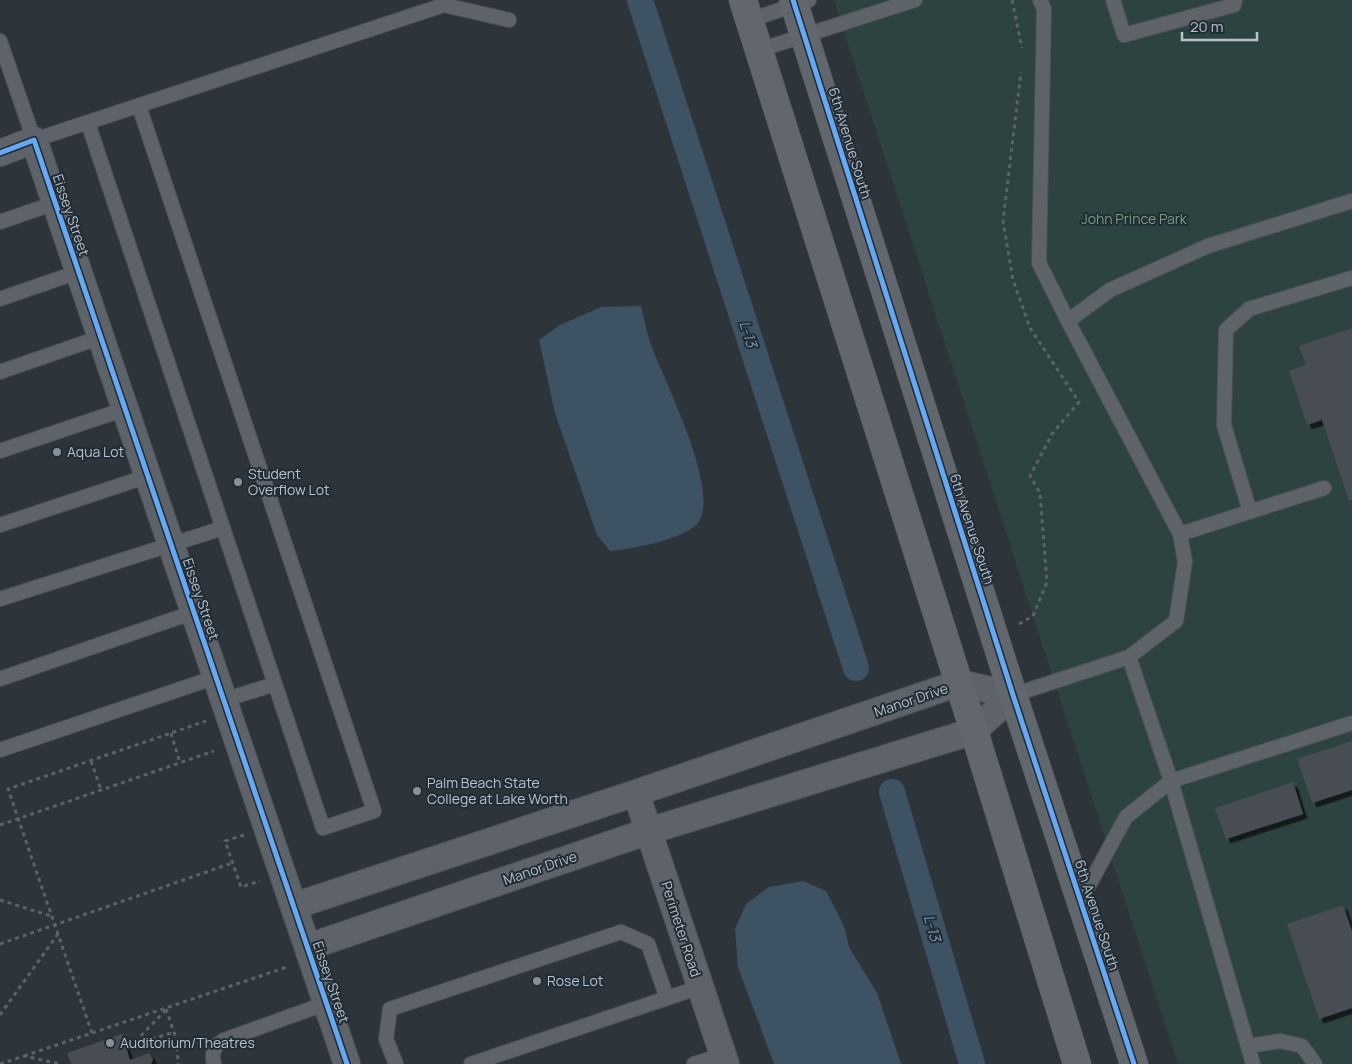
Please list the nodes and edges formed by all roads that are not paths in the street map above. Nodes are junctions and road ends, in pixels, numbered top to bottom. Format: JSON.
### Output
{"nodes":[{"id":1,"x":915,"y":0,"type":"edge"},
{"id":2,"x":1040,"y":0,"type":"edge"},
{"id":3,"x":1113,"y":0,"type":"edge"},
{"id":4,"x":1235,"y":0,"type":"edge"},
{"id":5,"x":799,"y":2,"type":"edge"},
{"id":6,"x":746,"y":10,"type":"edge"},
{"id":7,"x":509,"y":20,"type":"dead end"},
{"id":8,"x":804,"y":35,"type":"junction"},
{"id":9,"x":0,"y":41,"type":"edge"},
{"id":10,"x":759,"y":50,"type":"junction"},
{"id":11,"x":139,"y":106,"type":"junction"},
{"id":12,"x":88,"y":123,"type":"junction"},
{"id":13,"x":34,"y":140,"type":"junction"},
{"id":14,"x":0,"y":153,"type":"edge"},
{"id":15,"x":1352,"y":201,"type":"edge"},
{"id":16,"x":55,"y":203,"type":"junction"},
{"id":17,"x":0,"y":222,"type":"edge"},
{"id":18,"x":78,"y":272,"type":"junction"},
{"id":19,"x":1352,"y":278,"type":"edge"},
{"id":20,"x":0,"y":299,"type":"edge"},
{"id":21,"x":1068,"y":322,"type":"junction"},
{"id":22,"x":101,"y":337,"type":"junction"},
{"id":23,"x":0,"y":372,"type":"edge"},
{"id":24,"x":125,"y":409,"type":"junction"},
{"id":25,"x":0,"y":451,"type":"edge"},
{"id":26,"x":148,"y":476,"type":"junction"},
{"id":27,"x":1324,"y":488,"type":"dead end"},
{"id":28,"x":1250,"y":512,"type":"junction"},
{"id":29,"x":0,"y":525,"type":"edge"},
{"id":30,"x":223,"y":528,"type":"junction"},
{"id":31,"x":1180,"y":534,"type":"junction"},
{"id":32,"x":171,"y":543,"type":"junction"},
{"id":33,"x":0,"y":599,"type":"edge"},
{"id":34,"x":194,"y":612,"type":"junction"},
{"id":35,"x":1129,"y":657,"type":"junction"},
{"id":36,"x":0,"y":679,"type":"edge"},
{"id":37,"x":959,"y":683,"type":"junction"},
{"id":38,"x":275,"y":684,"type":"junction"},
{"id":39,"x":1013,"y":695,"type":"junction"},
{"id":40,"x":216,"y":699,"type":"junction"},
{"id":41,"x":1352,"y":722,"type":"edge"},
{"id":42,"x":974,"y":731,"type":"junction"},
{"id":43,"x":0,"y":750,"type":"edge"},
{"id":44,"x":1171,"y":781,"type":"junction"},
{"id":45,"x":636,"y":793,"type":"junction"},
{"id":46,"x":649,"y":831,"type":"junction"},
{"id":47,"x":1080,"y":900,"type":"junction"},
{"id":48,"x":294,"y":906,"type":"junction"},
{"id":49,"x":300,"y":956,"type":"junction"},
{"id":50,"x":700,"y":987,"type":"junction"},
{"id":51,"x":667,"y":998,"type":"junction"},
{"id":52,"x":327,"y":1003,"type":"junction"},
{"id":53,"x":1248,"y":1046,"type":"junction"},
{"id":54,"x":724,"y":1059,"type":"edge"},
{"id":55,"x":214,"y":1064,"type":"edge"},
{"id":56,"x":347,"y":1064,"type":"edge"},
{"id":57,"x":396,"y":1064,"type":"edge"},
{"id":58,"x":471,"y":1064,"type":"edge"},
{"id":59,"x":694,"y":1064,"type":"edge"},
{"id":60,"x":1076,"y":1064,"type":"edge"},
{"id":61,"x":1134,"y":1064,"type":"edge"},
{"id":62,"x":1253,"y":1064,"type":"edge"},
{"id":63,"x":1315,"y":1064,"type":"edge"}],
"edges":[{"from":1,"to":8,"type":"lane"},
{"from":2,"to":21,"type":"lane"},
{"from":3,"to":4,"type":"lane"},
{"from":5,"to":6,"type":"lane"},
{"from":5,"to":8,"type":"street","name":"6th Avenue South"},
{"from":6,"to":10,"type":"street"},
{"from":7,"to":11,"type":"lane"},
{"from":8,"to":10,"type":"lane"},
{"from":8,"to":39,"type":"street","name":"6th Avenue South"},
{"from":9,"to":13,"type":"lane","name":"Eissey Street"},
{"from":10,"to":37,"type":"street"},
{"from":11,"to":12,"type":"lane"},
{"from":11,"to":38,"type":"lane"},
{"from":12,"to":13,"type":"lane"},
{"from":12,"to":30,"type":"lane"},
{"from":13,"to":14,"type":"street"},
{"from":13,"to":16,"type":"street","name":"Eissey Street"},
{"from":15,"to":21,"type":"lane"},
{"from":16,"to":17,"type":"lane"},
{"from":16,"to":18,"type":"street","name":"Eissey Street"},
{"from":18,"to":20,"type":"lane"},
{"from":18,"to":22,"type":"street","name":"Eissey Street"},
{"from":19,"to":28,"type":"lane"},
{"from":21,"to":31,"type":"lane"},
{"from":22,"to":23,"type":"lane"},
{"from":22,"to":24,"type":"street","name":"Eissey Street"},
{"from":24,"to":25,"type":"lane"},
{"from":24,"to":26,"type":"street","name":"Eissey Street"},
{"from":26,"to":29,"type":"lane"},
{"from":26,"to":32,"type":"street","name":"Eissey Street"},
{"from":27,"to":28,"type":"lane"},
{"from":28,"to":31,"type":"lane"},
{"from":30,"to":32,"type":"lane"},
{"from":30,"to":38,"type":"lane"},
{"from":31,"to":35,"type":"lane"},
{"from":32,"to":33,"type":"lane"},
{"from":32,"to":34,"type":"street","name":"Eissey Street"},
{"from":34,"to":36,"type":"lane"},
{"from":34,"to":40,"type":"street","name":"Eissey Street"},
{"from":35,"to":39,"type":"lane"},
{"from":35,"to":44,"type":"lane"},
{"from":37,"to":39,"type":"street","name":"Manor Drive"},
{"from":37,"to":42,"type":"street"},
{"from":37,"to":45,"type":"street","name":"Manor Drive"},
{"from":38,"to":40,"type":"lane"},
{"from":39,"to":42,"type":"street","name":"Manor Drive"},
{"from":39,"to":47,"type":"street","name":"6th Avenue South"},
{"from":40,"to":43,"type":"lane"},
{"from":40,"to":48,"type":"street","name":"Eissey Street"},
{"from":41,"to":44,"type":"lane"},
{"from":42,"to":46,"type":"street","name":"Manor Drive"},
{"from":42,"to":60,"type":"street"},
{"from":44,"to":47,"type":"lane"},
{"from":44,"to":53,"type":"lane"},
{"from":45,"to":46,"type":"street","name":"Perimeter Road"},
{"from":45,"to":48,"type":"street","name":"Manor Drive"},
{"from":46,"to":49,"type":"street","name":"Manor Drive"},
{"from":46,"to":50,"type":"street","name":"Perimeter Road"},
{"from":47,"to":61,"type":"street","name":"6th Avenue South"},
{"from":48,"to":49,"type":"street","name":"Eissey Street"},
{"from":49,"to":52,"type":"street","name":"Eissey Street"},
{"from":50,"to":51,"type":"lane"},
{"from":50,"to":54,"type":"street","name":"Perimeter Road"},
{"from":51,"to":57,"type":"lane"},
{"from":51,"to":58,"type":"lane"},
{"from":52,"to":55,"type":"lane"},
{"from":52,"to":56,"type":"street","name":"Eissey Street"},
{"from":53,"to":62,"type":"lane"},
{"from":53,"to":63,"type":"lane"},
{"from":54,"to":59,"type":"lane"}]}
